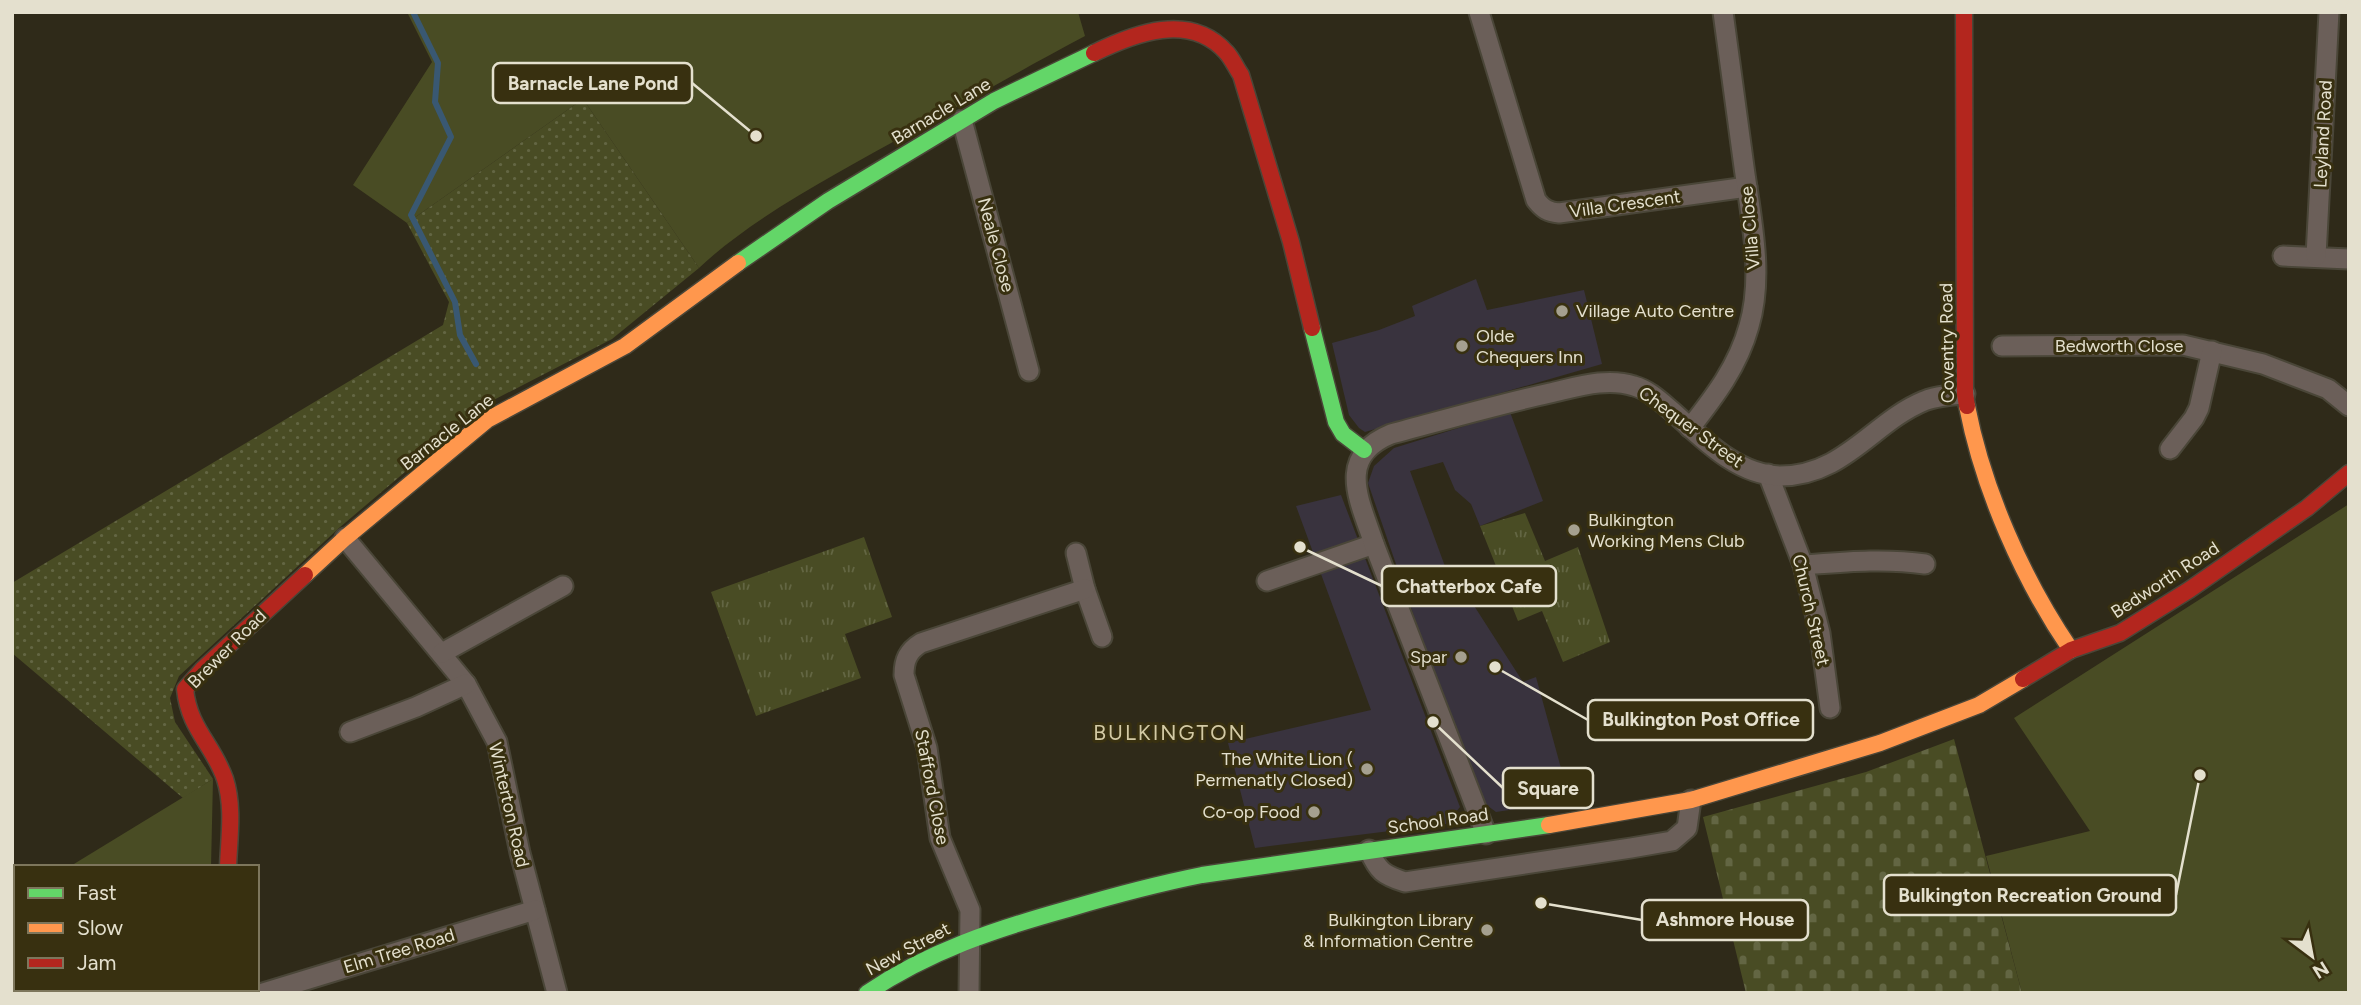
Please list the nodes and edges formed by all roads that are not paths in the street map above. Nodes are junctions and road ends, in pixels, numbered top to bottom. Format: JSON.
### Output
{"nodes":[{"id":1,"x":1479,"y":12,"type":"edge"},
{"id":2,"x":1723,"y":12,"type":"edge"},
{"id":3,"x":1964,"y":12,"type":"edge"},
{"id":4,"x":2330,"y":12,"type":"edge"},
{"id":5,"x":2349,"y":13,"type":"edge"},
{"id":6,"x":962,"y":120,"type":"junction"},
{"id":7,"x":1747,"y":187,"type":"junction"},
{"id":8,"x":2283,"y":256,"type":"dead end"},
{"id":9,"x":2316,"y":256,"type":"junction"},
{"id":10,"x":2349,"y":259,"type":"edge"},
{"id":11,"x":2002,"y":346,"type":"dead end"},
{"id":12,"x":2212,"y":351,"type":"junction"},
{"id":13,"x":1029,"y":371,"type":"dead end"},
{"id":14,"x":1965,"y":394,"type":"junction"},
{"id":15,"x":2349,"y":406,"type":"edge"},
{"id":16,"x":1690,"y":428,"type":"junction"},
{"id":17,"x":2170,"y":449,"type":"dead end"},
{"id":18,"x":1364,"y":450,"type":"junction"},
{"id":19,"x":2349,"y":472,"type":"edge"},
{"id":20,"x":1768,"y":474,"type":"junction"},
{"id":21,"x":345,"y":538,"type":"junction"},
{"id":22,"x":1374,"y":544,"type":"junction"},
{"id":23,"x":1076,"y":553,"type":"dead end"},
{"id":24,"x":1925,"y":564,"type":"dead end"},
{"id":25,"x":1803,"y":565,"type":"junction"},
{"id":26,"x":1267,"y":581,"type":"dead end"},
{"id":27,"x":563,"y":586,"type":"dead end"},
{"id":28,"x":1085,"y":590,"type":"junction"},
{"id":29,"x":1102,"y":637,"type":"dead end"},
{"id":30,"x":2071,"y":650,"type":"junction"},
{"id":31,"x":442,"y":653,"type":"junction"},
{"id":32,"x":466,"y":684,"type":"junction"},
{"id":33,"x":1989,"y":698,"type":"joint"},
{"id":34,"x":1830,"y":708,"type":"dead end"},
{"id":35,"x":351,"y":732,"type":"dead end"},
{"id":36,"x":1691,"y":800,"type":"junction"},
{"id":37,"x":1486,"y":834,"type":"junction"},
{"id":38,"x":1369,"y":850,"type":"junction"},
{"id":39,"x":228,"y":865,"type":"edge"},
{"id":40,"x":535,"y":910,"type":"junction"},
{"id":41,"x":968,"y":940,"type":"junction"},
{"id":42,"x":263,"y":993,"type":"edge"},
{"id":43,"x":557,"y":993,"type":"edge"},
{"id":44,"x":867,"y":993,"type":"edge"},
{"id":45,"x":970,"y":993,"type":"edge"}],
"edges":[{"from":1,"to":7,"type":"street","name":"Villa Crescent"},
{"from":2,"to":7,"type":"street","name":"Villa Close"},
{"from":3,"to":14,"type":"main road","name":"Coventry Road"},
{"from":4,"to":5,"type":"street"},
{"from":4,"to":9,"type":"street","name":"Leyland Road"},
{"from":6,"to":13,"type":"street","name":"Neale Close"},
{"from":6,"to":18,"type":"main road","name":"Barnacle Lane"},
{"from":6,"to":21,"type":"main road","name":"Barnacle Lane"},
{"from":7,"to":16,"type":"street","name":"Villa Close"},
{"from":8,"to":9,"type":"street"},
{"from":9,"to":10,"type":"street"},
{"from":11,"to":12,"type":"street","name":"Bedworth Close"},
{"from":12,"to":15,"type":"street","name":"Bedworth Close"},
{"from":12,"to":17,"type":"street"},
{"from":14,"to":20,"type":"street","name":"Chequer Street"},
{"from":14,"to":30,"type":"main road","name":"Coventry Road"},
{"from":16,"to":18,"type":"street","name":"Chequer Street"},
{"from":16,"to":20,"type":"street","name":"Chequer Street"},
{"from":18,"to":22,"type":"street"},
{"from":19,"to":30,"type":"main road","name":"Bedworth Road"},
{"from":20,"to":25,"type":"street","name":"Church Street"},
{"from":21,"to":31,"type":"street","name":"Winterton Road"},
{"from":21,"to":39,"type":"main road","name":"Brewer Road"},
{"from":22,"to":26,"type":"street"},
{"from":22,"to":37,"type":"street"},
{"from":23,"to":28,"type":"street"},
{"from":24,"to":25,"type":"street"},
{"from":25,"to":34,"type":"street","name":"Church Street"},
{"from":27,"to":31,"type":"street"},
{"from":28,"to":29,"type":"street"},
{"from":28,"to":41,"type":"street","name":"Stafford Close"},
{"from":30,"to":33,"type":"main road","name":"Bedworth Road"},
{"from":31,"to":32,"type":"street","name":"Winterton Road"},
{"from":32,"to":35,"type":"street"},
{"from":32,"to":40,"type":"street","name":"Winterton Road"},
{"from":33,"to":36,"type":"main road","name":"School Road"},
{"from":36,"to":37,"type":"main road","name":"School Road"},
{"from":36,"to":38,"type":"street"},
{"from":37,"to":38,"type":"main road","name":"School Road"},
{"from":38,"to":41,"type":"main road","name":"School Road"},
{"from":40,"to":42,"type":"street","name":"Elm Tree Road"},
{"from":40,"to":43,"type":"street","name":"Winterton Road"},
{"from":41,"to":44,"type":"main road","name":"New Street"},
{"from":41,"to":45,"type":"street","name":"Stafford Close"}]}
